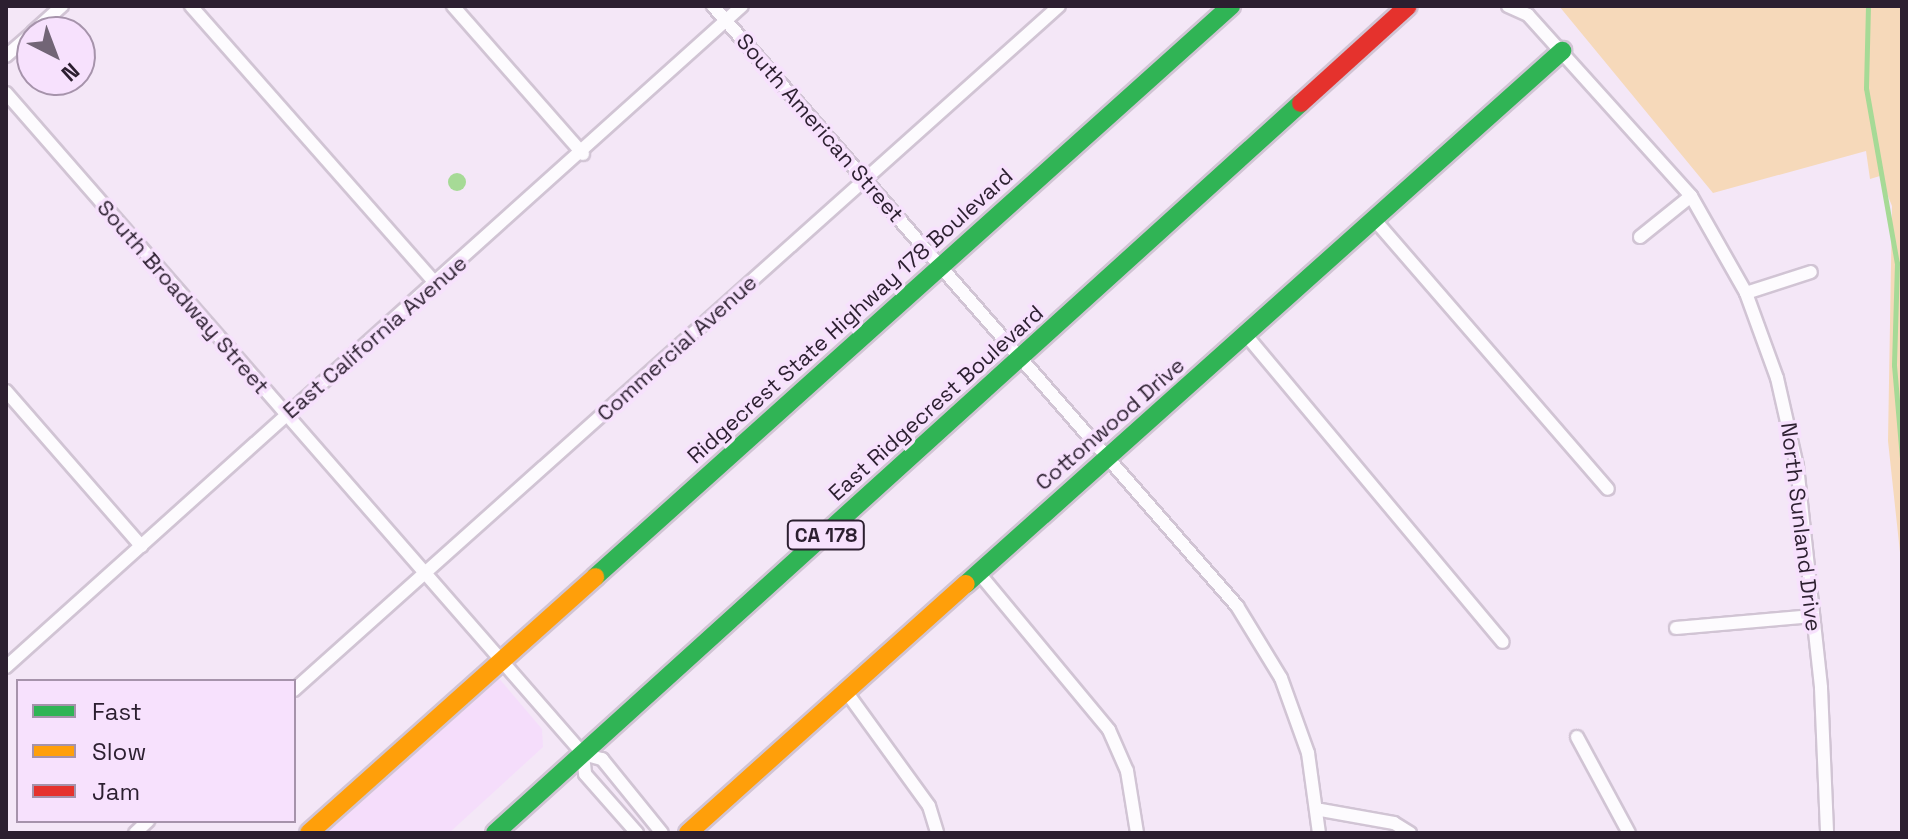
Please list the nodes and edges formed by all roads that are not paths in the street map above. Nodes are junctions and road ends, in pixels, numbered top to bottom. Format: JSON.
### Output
{"nodes":[{"id":1,"x":191,"y":6,"type":"edge"},
{"id":2,"x":453,"y":6,"type":"edge"},
{"id":3,"x":713,"y":6,"type":"edge"},
{"id":4,"x":742,"y":6,"type":"edge"},
{"id":5,"x":1059,"y":6,"type":"edge"},
{"id":6,"x":1231,"y":6,"type":"edge"},
{"id":7,"x":1408,"y":6,"type":"edge"},
{"id":8,"x":1508,"y":6,"type":"edge"},
{"id":9,"x":1528,"y":11,"type":"edge"},
{"id":10,"x":726,"y":21,"type":"junction"},
{"id":11,"x":1562,"y":51,"type":"junction"},
{"id":12,"x":6,"y":93,"type":"edge"},
{"id":13,"x":583,"y":154,"type":"junction"},
{"id":14,"x":866,"y":180,"type":"junction"},
{"id":15,"x":1691,"y":196,"type":"junction"},
{"id":16,"x":1374,"y":219,"type":"junction"},
{"id":17,"x":1640,"y":237,"type":"dead end"},
{"id":18,"x":939,"y":267,"type":"junction"},
{"id":19,"x":1811,"y":272,"type":"dead end"},
{"id":20,"x":436,"y":284,"type":"junction"},
{"id":21,"x":1746,"y":293,"type":"junction"},
{"id":22,"x":1246,"y":335,"type":"junction"},
{"id":23,"x":1021,"y":359,"type":"junction"},
{"id":24,"x":6,"y":391,"type":"edge"},
{"id":25,"x":285,"y":415,"type":"junction"},
{"id":26,"x":1108,"y":458,"type":"junction"},
{"id":27,"x":1608,"y":489,"type":"dead end"},
{"id":28,"x":141,"y":546,"type":"junction"},
{"id":29,"x":978,"y":572,"type":"junction"},
{"id":30,"x":423,"y":573,"type":"junction"},
{"id":31,"x":1812,"y":616,"type":"junction"},
{"id":32,"x":1676,"y":628,"type":"dead end"},
{"id":33,"x":1503,"y":642,"type":"dead end"},
{"id":34,"x":502,"y":662,"type":"junction"},
{"id":35,"x":6,"y":667,"type":"edge"},
{"id":36,"x":296,"y":688,"type":"edge"},
{"id":37,"x":845,"y":690,"type":"junction"},
{"id":38,"x":1577,"y":737,"type":"dead end"},
{"id":39,"x":583,"y":754,"type":"junction"},
{"id":40,"x":1321,"y":810,"type":"junction"},
{"id":41,"x":309,"y":833,"type":"edge"},
{"id":42,"x":495,"y":833,"type":"edge"},
{"id":43,"x":637,"y":833,"type":"edge"},
{"id":44,"x":662,"y":833,"type":"edge"},
{"id":45,"x":688,"y":833,"type":"edge"},
{"id":46,"x":937,"y":833,"type":"edge"},
{"id":47,"x":1137,"y":833,"type":"edge"},
{"id":48,"x":1319,"y":833,"type":"edge"},
{"id":49,"x":1410,"y":833,"type":"edge"},
{"id":50,"x":1629,"y":833,"type":"edge"},
{"id":51,"x":1827,"y":833,"type":"edge"}],
"edges":[{"from":1,"to":20,"type":"street"},
{"from":2,"to":13,"type":"street"},
{"from":3,"to":10,"type":"street","name":"South American Street"},
{"from":4,"to":10,"type":"street","name":"East California Avenue"},
{"from":5,"to":14,"type":"street","name":"Commercial Avenue"},
{"from":6,"to":18,"type":"street","name":"Ridgecrest State Highway 178 Boulevard"},
{"from":7,"to":23,"type":"street","name":"East Ridgecrest Boulevard","number":"CA 178"},
{"from":8,"to":9,"type":"street","name":"North Sunland Drive"},
{"from":9,"to":11,"type":"street","name":"North Sunland Drive"},
{"from":10,"to":13,"type":"street","name":"East California Avenue"},
{"from":10,"to":14,"type":"street","name":"South American Street"},
{"from":11,"to":15,"type":"street","name":"North Sunland Drive"},
{"from":11,"to":16,"type":"street","name":"Cottonwood Drive"},
{"from":12,"to":25,"type":"street","name":"South Broadway Street"},
{"from":13,"to":20,"type":"street","name":"East California Avenue"},
{"from":14,"to":18,"type":"street","name":"South American Street"},
{"from":14,"to":30,"type":"street","name":"Commercial Avenue"},
{"from":15,"to":17,"type":"street"},
{"from":15,"to":21,"type":"street","name":"North Sunland Drive"},
{"from":16,"to":22,"type":"street","name":"Cottonwood Drive"},
{"from":16,"to":27,"type":"street"},
{"from":18,"to":23,"type":"street","name":"South American Street"},
{"from":18,"to":34,"type":"street","name":"Ridgecrest State Highway 178 Boulevard"},
{"from":19,"to":21,"type":"street"},
{"from":20,"to":25,"type":"street","name":"East California Avenue"},
{"from":21,"to":31,"type":"street","name":"North Sunland Drive"},
{"from":22,"to":26,"type":"street","name":"Cottonwood Drive"},
{"from":22,"to":33,"type":"street"},
{"from":23,"to":26,"type":"street","name":"South American Street"},
{"from":23,"to":39,"type":"street","name":"East Ridgecrest Boulevard","number":"CA 178"},
{"from":24,"to":28,"type":"street"},
{"from":25,"to":28,"type":"street","name":"East California Avenue"},
{"from":25,"to":30,"type":"street","name":"South Broadway Street"},
{"from":26,"to":29,"type":"street","name":"Cottonwood Drive"},
{"from":26,"to":40,"type":"street","name":"South American Street"},
{"from":28,"to":35,"type":"street","name":"East California Avenue"},
{"from":29,"to":37,"type":"street","name":"Cottonwood Drive"},
{"from":29,"to":47,"type":"street"},
{"from":30,"to":34,"type":"street","name":"South Broadway Street"},
{"from":30,"to":36,"type":"street","name":"Commercial Avenue"},
{"from":31,"to":32,"type":"street"},
{"from":31,"to":51,"type":"street","name":"North Sunland Drive"},
{"from":34,"to":39,"type":"street","name":"South Broadway Street"},
{"from":34,"to":41,"type":"street","name":"Ridgecrest State Highway 178 Boulevard"},
{"from":37,"to":45,"type":"street","name":"Cottonwood Drive"},
{"from":37,"to":46,"type":"street"},
{"from":38,"to":50,"type":"street"},
{"from":39,"to":42,"type":"street","name":"East Ridgecrest Boulevard","number":"CA 178"},
{"from":39,"to":43,"type":"street"},
{"from":39,"to":44,"type":"street"},
{"from":40,"to":48,"type":"street","name":"South American Street"},
{"from":40,"to":49,"type":"street"}]}
